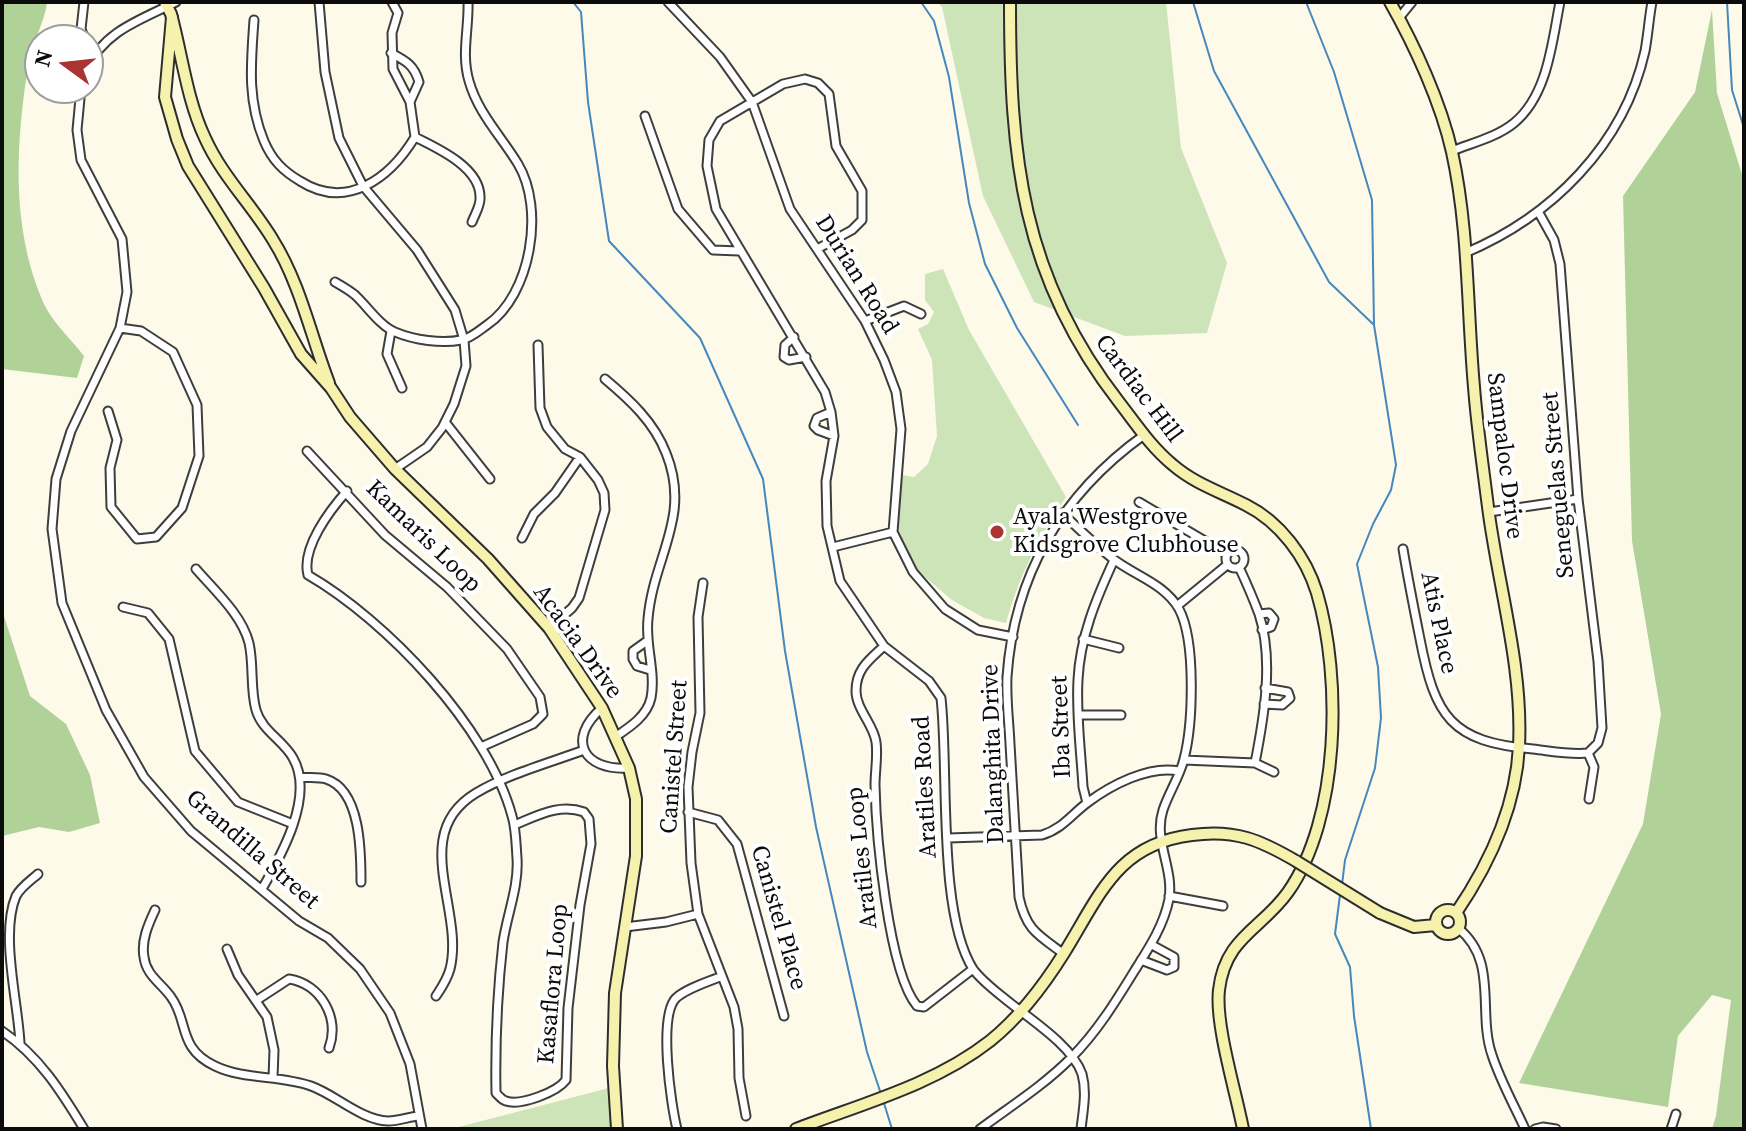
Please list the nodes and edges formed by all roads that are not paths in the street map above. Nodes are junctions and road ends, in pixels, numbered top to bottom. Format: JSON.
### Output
{"nodes":[{"id":1,"x":84,"y":2,"type":"edge"},
{"id":2,"x":392,"y":2,"type":"edge"},
{"id":3,"x":468,"y":2,"type":"edge"},
{"id":4,"x":668,"y":2,"type":"edge"},
{"id":5,"x":1010,"y":2,"type":"edge"},
{"id":6,"x":1390,"y":2,"type":"edge"},
{"id":7,"x":1412,"y":2,"type":"edge"},
{"id":8,"x":1560,"y":2,"type":"edge"},
{"id":9,"x":1652,"y":2,"type":"edge"},
{"id":10,"x":321,"y":3,"type":"edge"},
{"id":11,"x":170,"y":7,"type":"edge"},
{"id":12,"x":1399,"y":18,"type":"junction"},
{"id":13,"x":254,"y":20,"type":"dead end"},
{"id":14,"x":82,"y":24,"type":"edge"},
{"id":15,"x":104,"y":44,"type":"edge"},
{"id":16,"x":391,"y":53,"type":"junction"},
{"id":17,"x":410,"y":102,"type":"junction"},
{"id":18,"x":752,"y":102,"type":"junction"},
{"id":19,"x":79,"y":104,"type":"edge"},
{"id":20,"x":645,"y":116,"type":"dead end"},
{"id":21,"x":415,"y":137,"type":"junction"},
{"id":22,"x":1452,"y":151,"type":"junction"},
{"id":23,"x":363,"y":186,"type":"junction"},
{"id":24,"x":1539,"y":213,"type":"junction"},
{"id":25,"x":472,"y":222,"type":"dead end"},
{"id":26,"x":819,"y":248,"type":"junction"},
{"id":27,"x":739,"y":251,"type":"junction"},
{"id":28,"x":1465,"y":253,"type":"junction"},
{"id":29,"x":335,"y":282,"type":"dead end"},
{"id":30,"x":921,"y":314,"type":"dead end"},
{"id":31,"x":865,"y":321,"type":"junction"},
{"id":32,"x":120,"y":328,"type":"junction"},
{"id":33,"x":391,"y":331,"type":"junction"},
{"id":34,"x":794,"y":337,"type":"junction"},
{"id":35,"x":464,"y":340,"type":"junction"},
{"id":36,"x":538,"y":345,"type":"dead end"},
{"id":37,"x":806,"y":357,"type":"junction"},
{"id":38,"x":605,"y":379,"type":"dead end"},
{"id":39,"x":331,"y":388,"type":"junction"},
{"id":40,"x":402,"y":388,"type":"dead end"},
{"id":41,"x":108,"y":411,"type":"dead end"},
{"id":42,"x":831,"y":412,"type":"junction"},
{"id":43,"x":445,"y":422,"type":"junction"},
{"id":44,"x":1144,"y":435,"type":"junction"},
{"id":45,"x":834,"y":436,"type":"junction"},
{"id":46,"x":307,"y":451,"type":"dead end"},
{"id":47,"x":580,"y":457,"type":"junction"},
{"id":48,"x":395,"y":469,"type":"junction"},
{"id":49,"x":490,"y":479,"type":"dead end"},
{"id":50,"x":347,"y":491,"type":"junction"},
{"id":51,"x":1578,"y":499,"type":"junction"},
{"id":52,"x":1139,"y":502,"type":"dead end"},
{"id":53,"x":1489,"y":512,"type":"junction"},
{"id":54,"x":1062,"y":513,"type":"junction"},
{"id":55,"x":893,"y":532,"type":"junction"},
{"id":56,"x":522,"y":538,"type":"dead end"},
{"id":57,"x":833,"y":547,"type":"junction"},
{"id":58,"x":1403,"y":549,"type":"dead end"},
{"id":59,"x":1227,"y":554,"type":"junction"},
{"id":60,"x":1114,"y":560,"type":"junction"},
{"id":61,"x":1227,"y":565,"type":"junction"},
{"id":62,"x":1239,"y":567,"type":"junction"},
{"id":63,"x":196,"y":569,"type":"dead end"},
{"id":64,"x":703,"y":583,"type":"dead end"},
{"id":65,"x":1177,"y":606,"type":"junction"},
{"id":66,"x":123,"y":607,"type":"dead end"},
{"id":67,"x":1259,"y":614,"type":"junction"},
{"id":68,"x":549,"y":628,"type":"junction"},
{"id":69,"x":1262,"y":630,"type":"junction"},
{"id":70,"x":1013,"y":637,"type":"junction"},
{"id":71,"x":1083,"y":639,"type":"junction"},
{"id":72,"x":647,"y":641,"type":"junction"},
{"id":73,"x":884,"y":646,"type":"junction"},
{"id":74,"x":1119,"y":648,"type":"dead end"},
{"id":75,"x":650,"y":670,"type":"junction"},
{"id":76,"x":1265,"y":688,"type":"junction"},
{"id":77,"x":1264,"y":704,"type":"junction"},
{"id":78,"x":602,"y":708,"type":"junction"},
{"id":79,"x":1079,"y":715,"type":"junction"},
{"id":80,"x":1121,"y":715,"type":"dead end"},
{"id":81,"x":615,"y":737,"type":"junction"},
{"id":82,"x":481,"y":747,"type":"junction"},
{"id":83,"x":1519,"y":748,"type":"junction"},
{"id":84,"x":584,"y":750,"type":"junction"},
{"id":85,"x":1588,"y":753,"type":"junction"},
{"id":86,"x":1184,"y":760,"type":"junction"},
{"id":87,"x":1255,"y":763,"type":"junction"},
{"id":88,"x":629,"y":768,"type":"junction"},
{"id":89,"x":1179,"y":771,"type":"junction"},
{"id":90,"x":1274,"y":772,"type":"dead end"},
{"id":91,"x":300,"y":777,"type":"junction"},
{"id":92,"x":499,"y":782,"type":"junction"},
{"id":93,"x":1589,"y":799,"type":"dead end"},
{"id":94,"x":1087,"y":803,"type":"junction"},
{"id":95,"x":688,"y":812,"type":"junction"},
{"id":96,"x":293,"y":824,"type":"junction"},
{"id":97,"x":514,"y":825,"type":"junction"},
{"id":98,"x":1015,"y":836,"type":"junction"},
{"id":99,"x":948,"y":838,"type":"junction"},
{"id":100,"x":1161,"y":841,"type":"junction"},
{"id":101,"x":38,"y":874,"type":"dead end"},
{"id":102,"x":361,"y":882,"type":"dead end"},
{"id":103,"x":262,"y":889,"type":"junction"},
{"id":104,"x":1169,"y":896,"type":"junction"},
{"id":105,"x":1223,"y":906,"type":"dead end"},
{"id":106,"x":155,"y":910,"type":"dead end"},
{"id":107,"x":1456,"y":913,"type":"junction"},
{"id":108,"x":698,"y":914,"type":"junction"},
{"id":109,"x":1436,"y":925,"type":"junction"},
{"id":110,"x":625,"y":927,"type":"junction"},
{"id":111,"x":1458,"y":928,"type":"junction"},
{"id":112,"x":1152,"y":945,"type":"junction"},
{"id":113,"x":227,"y":949,"type":"dead end"},
{"id":114,"x":1064,"y":954,"type":"junction"},
{"id":115,"x":1141,"y":960,"type":"junction"},
{"id":116,"x":973,"y":969,"type":"junction"},
{"id":117,"x":722,"y":976,"type":"junction"},
{"id":118,"x":436,"y":996,"type":"dead end"},
{"id":119,"x":257,"y":1000,"type":"junction"},
{"id":120,"x":1021,"y":1012,"type":"junction"},
{"id":121,"x":784,"y":1016,"type":"dead end"},
{"id":122,"x":2,"y":1031,"type":"edge"},
{"id":123,"x":20,"y":1043,"type":"junction"},
{"id":124,"x":329,"y":1048,"type":"dead end"},
{"id":125,"x":1073,"y":1056,"type":"junction"},
{"id":126,"x":273,"y":1078,"type":"junction"},
{"id":127,"x":1676,"y":1114,"type":"dead end"},
{"id":128,"x":418,"y":1116,"type":"junction"},
{"id":129,"x":746,"y":1116,"type":"dead end"},
{"id":130,"x":84,"y":1129,"type":"edge"},
{"id":131,"x":422,"y":1129,"type":"edge"},
{"id":132,"x":617,"y":1129,"type":"edge"},
{"id":133,"x":677,"y":1129,"type":"edge"},
{"id":134,"x":796,"y":1129,"type":"edge"},
{"id":135,"x":980,"y":1129,"type":"edge"},
{"id":136,"x":1081,"y":1129,"type":"edge"},
{"id":137,"x":1243,"y":1129,"type":"edge"},
{"id":138,"x":1525,"y":1129,"type":"edge"},
{"id":139,"x":1535,"y":1129,"type":"edge"},
{"id":140,"x":1556,"y":1129,"type":"edge"},
{"id":141,"x":1671,"y":1129,"type":"edge"}],
"edges":[{"from":1,"to":14,"type":"street"},
{"from":2,"to":16,"type":"street"},
{"from":3,"to":35,"type":"street"},
{"from":4,"to":18,"type":"street","name":"Durian Road"},
{"from":5,"to":44,"type":"street","name":"Cardiac Hill"},
{"from":6,"to":12,"type":"street","name":"Sampaloc Drive"},
{"from":7,"to":12,"type":"street"},
{"from":8,"to":22,"type":"street"},
{"from":9,"to":24,"type":"street"},
{"from":10,"to":23,"type":"street"},
{"from":11,"to":15,"type":"street"},
{"from":11,"to":39,"type":"street","name":"Acacia Drive"},
{"from":11,"to":39,"type":"street","name":"Acacia Drive"},
{"from":12,"to":22,"type":"street","name":"Sampaloc Drive"},
{"from":13,"to":23,"type":"street"},
{"from":16,"to":17,"type":"street"},
{"from":16,"to":17,"type":"street"},
{"from":17,"to":21,"type":"street"},
{"from":18,"to":26,"type":"street","name":"Durian Road"},
{"from":18,"to":26,"type":"street","name":"Aratiles Road"},
{"from":18,"to":27,"type":"street","name":"Aratiles Road"},
{"from":19,"to":32,"type":"street","name":"Grandilla Street"},
{"from":20,"to":27,"type":"street"},
{"from":21,"to":23,"type":"street"},
{"from":21,"to":25,"type":"street"},
{"from":22,"to":28,"type":"street","name":"Sampaloc Drive"},
{"from":23,"to":35,"type":"street"},
{"from":24,"to":28,"type":"street"},
{"from":24,"to":51,"type":"street","name":"Seneguelas Street"},
{"from":26,"to":31,"type":"street","name":"Durian Road"},
{"from":27,"to":34,"type":"street","name":"Aratiles Road"},
{"from":28,"to":53,"type":"street","name":"Sampaloc Drive"},
{"from":29,"to":33,"type":"street"},
{"from":30,"to":31,"type":"street"},
{"from":31,"to":55,"type":"street","name":"Durian Road"},
{"from":32,"to":41,"type":"street"},
{"from":32,"to":103,"type":"street","name":"Grandilla Street"},
{"from":33,"to":35,"type":"street"},
{"from":33,"to":40,"type":"street"},
{"from":34,"to":37,"type":"street","name":"Aratiles Road"},
{"from":34,"to":37,"type":"street"},
{"from":35,"to":43,"type":"street"},
{"from":36,"to":47,"type":"street"},
{"from":37,"to":42,"type":"street","name":"Aratiles Road"},
{"from":38,"to":72,"type":"street"},
{"from":39,"to":48,"type":"street","name":"Acacia Drive"},
{"from":42,"to":45,"type":"street","name":"Aratiles Road"},
{"from":42,"to":45,"type":"street"},
{"from":43,"to":48,"type":"street"},
{"from":43,"to":49,"type":"street"},
{"from":44,"to":54,"type":"street","name":"Dalanghita Drive"},
{"from":44,"to":137,"type":"street","name":"Cardiac Hill"},
{"from":45,"to":57,"type":"street","name":"Aratiles Road"},
{"from":46,"to":50,"type":"street"},
{"from":47,"to":56,"type":"street"},
{"from":47,"to":68,"type":"street"},
{"from":48,"to":68,"type":"street","name":"Acacia Drive"},
{"from":50,"to":82,"type":"street","name":"Kamaris Loop"},
{"from":50,"to":82,"type":"street","name":"Kamaris Loop"},
{"from":51,"to":53,"type":"street"},
{"from":51,"to":85,"type":"street","name":"Seneguelas Street"},
{"from":52,"to":59,"type":"street"},
{"from":53,"to":83,"type":"street","name":"Sampaloc Drive"},
{"from":54,"to":60,"type":"street"},
{"from":54,"to":70,"type":"street","name":"Dalanghita Drive"},
{"from":55,"to":57,"type":"street"},
{"from":55,"to":70,"type":"street"},
{"from":57,"to":73,"type":"street","name":"Aratiles Road"},
{"from":58,"to":83,"type":"street","name":"Atis Place"},
{"from":59,"to":61,"type":"street"},
{"from":59,"to":62,"type":"street"},
{"from":60,"to":65,"type":"street"},
{"from":60,"to":71,"type":"street","name":"Iba Street"},
{"from":61,"to":62,"type":"street"},
{"from":61,"to":65,"type":"street"},
{"from":62,"to":67,"type":"street"},
{"from":63,"to":91,"type":"street"},
{"from":64,"to":95,"type":"street","name":"Canistel Street"},
{"from":65,"to":86,"type":"street"},
{"from":66,"to":96,"type":"street"},
{"from":67,"to":69,"type":"street"},
{"from":67,"to":69,"type":"street"},
{"from":68,"to":78,"type":"street","name":"Acacia Drive"},
{"from":69,"to":76,"type":"street"},
{"from":70,"to":98,"type":"street","name":"Dalanghita Drive"},
{"from":71,"to":74,"type":"street"},
{"from":71,"to":79,"type":"street","name":"Iba Street"},
{"from":72,"to":75,"type":"street"},
{"from":72,"to":75,"type":"street"},
{"from":73,"to":99,"type":"street","name":"Aratiles Road"},
{"from":73,"to":116,"type":"street","name":"Aratiles Loop"},
{"from":75,"to":81,"type":"street"},
{"from":76,"to":77,"type":"street"},
{"from":76,"to":77,"type":"street"},
{"from":77,"to":87,"type":"street"},
{"from":78,"to":81,"type":"street","name":"Acacia Drive"},
{"from":78,"to":84,"type":"street"},
{"from":79,"to":80,"type":"street"},
{"from":79,"to":94,"type":"street","name":"Iba Street"},
{"from":81,"to":88,"type":"street","name":"Acacia Drive"},
{"from":82,"to":92,"type":"street","name":"Kamaris Loop"},
{"from":83,"to":85,"type":"street","name":"Atis Place"},
{"from":83,"to":107,"type":"street","name":"Sampaloc Drive"},
{"from":84,"to":88,"type":"street"},
{"from":84,"to":92,"type":"street"},
{"from":85,"to":93,"type":"street"},
{"from":86,"to":87,"type":"street"},
{"from":86,"to":89,"type":"street"},
{"from":87,"to":90,"type":"street"},
{"from":88,"to":110,"type":"street","name":"Acacia Drive"},
{"from":89,"to":94,"type":"street"},
{"from":89,"to":100,"type":"street"},
{"from":91,"to":96,"type":"street"},
{"from":91,"to":102,"type":"street"},
{"from":92,"to":97,"type":"street","name":"Kasaflora Loop"},
{"from":92,"to":118,"type":"street"},
{"from":94,"to":98,"type":"street"},
{"from":95,"to":108,"type":"street","name":"Canistel Street"},
{"from":95,"to":121,"type":"street","name":"Canistel Place"},
{"from":96,"to":103,"type":"street"},
{"from":97,"to":97,"type":"street","name":"Kasaflora Loop"},
{"from":98,"to":99,"type":"street"},
{"from":98,"to":114,"type":"street","name":"Dalanghita Drive"},
{"from":99,"to":116,"type":"street","name":"Aratiles Road"},
{"from":100,"to":104,"type":"street"},
{"from":100,"to":109,"type":"street","bridge":true},
{"from":100,"to":114,"type":"street"},
{"from":101,"to":123,"type":"street"},
{"from":103,"to":128,"type":"street","name":"Grandilla Street"},
{"from":104,"to":105,"type":"street"},
{"from":104,"to":112,"type":"street"},
{"from":106,"to":126,"type":"street"},
{"from":107,"to":109,"type":"street"},
{"from":107,"to":111,"type":"street"},
{"from":108,"to":110,"type":"street"},
{"from":108,"to":117,"type":"street","name":"Canistel Street"},
{"from":109,"to":111,"type":"street"},
{"from":110,"to":132,"type":"street","name":"Acacia Drive"},
{"from":111,"to":138,"type":"street"},
{"from":112,"to":115,"type":"street"},
{"from":112,"to":115,"type":"street"},
{"from":113,"to":119,"type":"street"},
{"from":114,"to":120,"type":"street"},
{"from":115,"to":125,"type":"street"},
{"from":116,"to":120,"type":"street","name":"Aratiles Road"},
{"from":117,"to":129,"type":"street","name":"Canistel Street"},
{"from":117,"to":133,"type":"street"},
{"from":119,"to":124,"type":"street"},
{"from":119,"to":126,"type":"street"},
{"from":120,"to":125,"type":"street","name":"Aratiles Road"},
{"from":120,"to":134,"type":"street"},
{"from":122,"to":123,"type":"street"},
{"from":123,"to":130,"type":"street"},
{"from":125,"to":135,"type":"street"},
{"from":125,"to":136,"type":"street"},
{"from":126,"to":128,"type":"street"},
{"from":127,"to":141,"type":"street"},
{"from":128,"to":131,"type":"street","name":"Grandilla Street"},
{"from":139,"to":140,"type":"street"}]}
